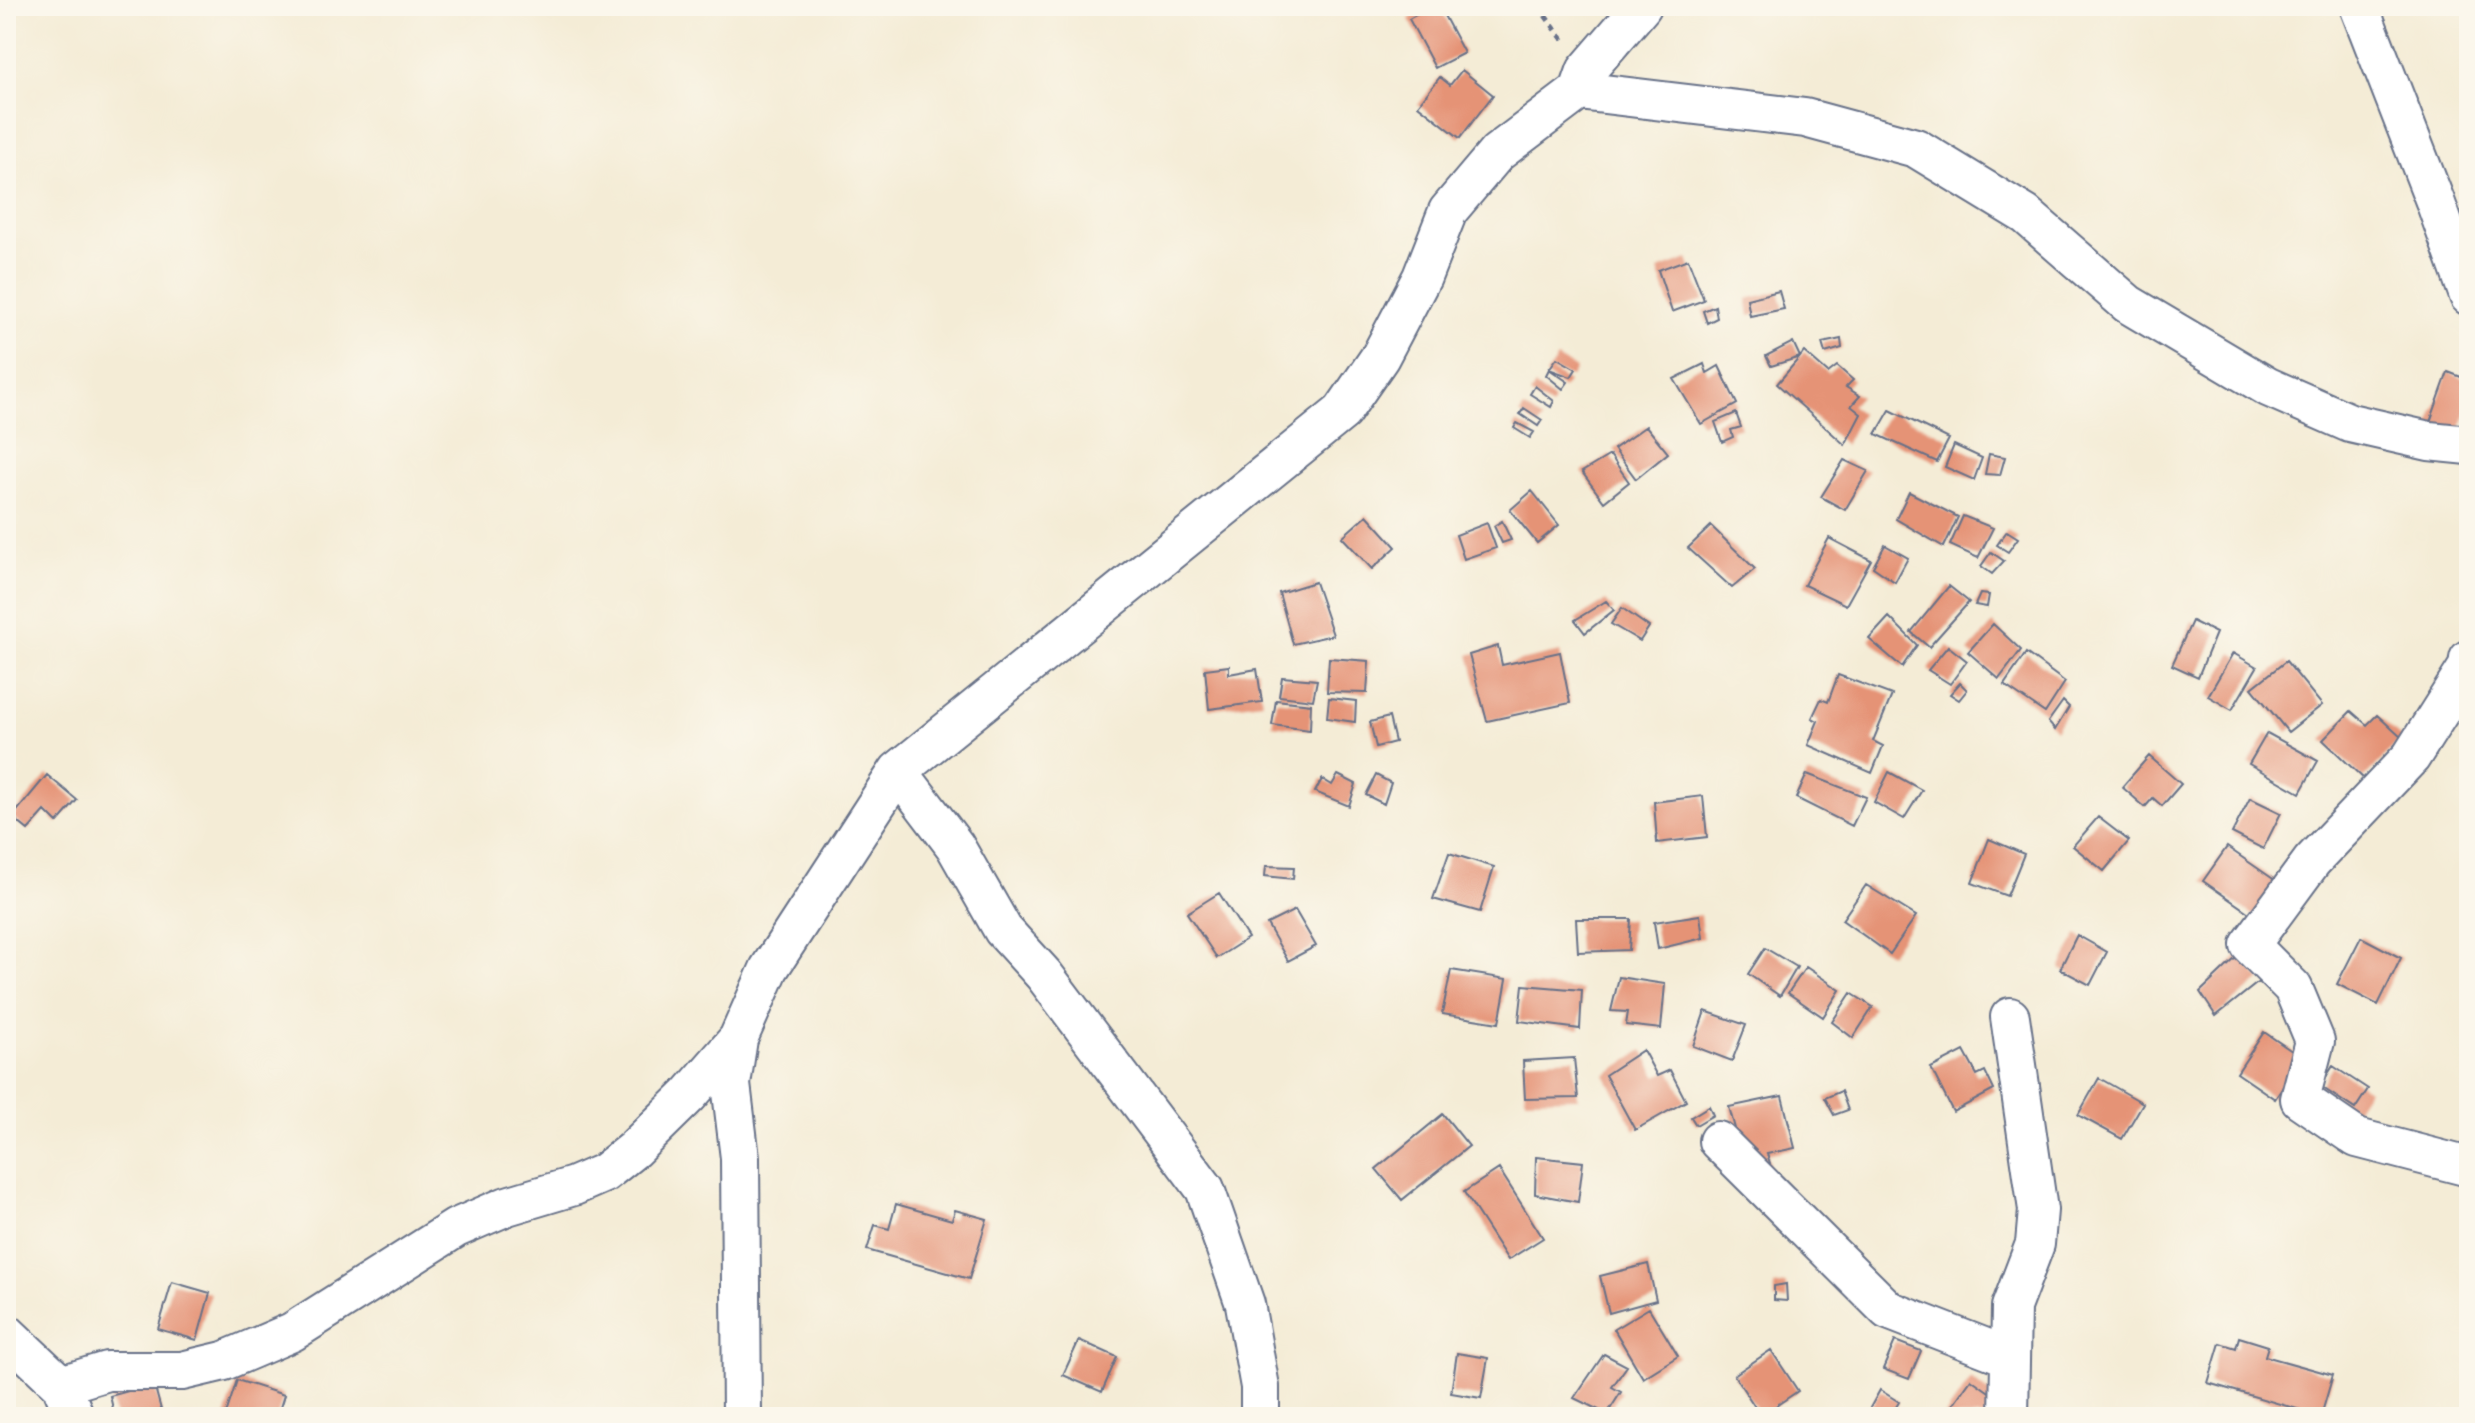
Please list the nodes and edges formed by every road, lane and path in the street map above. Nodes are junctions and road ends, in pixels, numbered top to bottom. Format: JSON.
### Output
{"nodes":[{"id":1,"x":1642,"y":6,"type":"edge"},
{"id":2,"x":2359,"y":6,"type":"edge"},
{"id":3,"x":1579,"y":91,"type":"junction"},
{"id":4,"x":2452,"y":202,"type":"edge"},
{"id":5,"x":2469,"y":296,"type":"edge"},
{"id":6,"x":2469,"y":445,"type":"edge"},
{"id":7,"x":2469,"y":659,"type":"edge"},
{"id":8,"x":898,"y":771,"type":"junction"},
{"id":9,"x":2010,"y":1017,"type":"dead end"},
{"id":10,"x":738,"y":1039,"type":"junction"},
{"id":11,"x":1718,"y":1141,"type":"dead end"},
{"id":12,"x":2469,"y":1167,"type":"edge"},
{"id":13,"x":6,"y":1333,"type":"edge"},
{"id":14,"x":2009,"y":1357,"type":"junction"},
{"id":15,"x":68,"y":1401,"type":"edge"},
{"id":16,"x":742,"y":1417,"type":"edge"},
{"id":17,"x":1260,"y":1417,"type":"edge"},
{"id":18,"x":2009,"y":1417,"type":"edge"}],
"edges":[{"from":1,"to":3,"type":"street"},
{"from":2,"to":4,"type":"street"},
{"from":3,"to":6,"type":"street"},
{"from":3,"to":8,"type":"street"},
{"from":4,"to":5,"type":"street"},
{"from":7,"to":12,"type":"street"},
{"from":8,"to":10,"type":"street"},
{"from":8,"to":17,"type":"street"},
{"from":9,"to":14,"type":"street"},
{"from":10,"to":15,"type":"street"},
{"from":10,"to":16,"type":"street"},
{"from":11,"to":14,"type":"street"},
{"from":13,"to":15,"type":"street"},
{"from":14,"to":18,"type":"street"}]}
